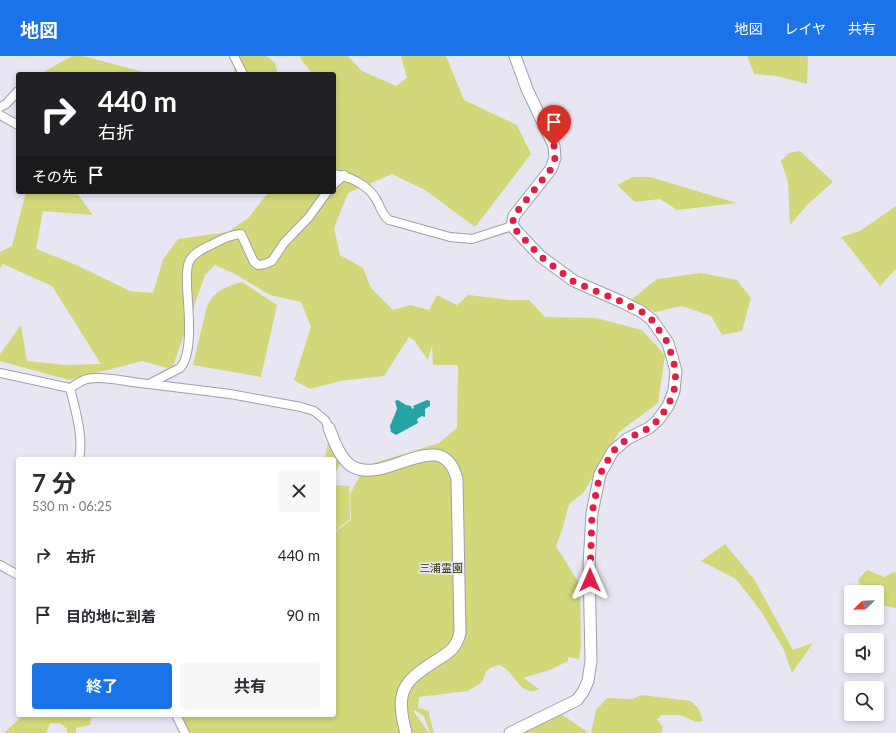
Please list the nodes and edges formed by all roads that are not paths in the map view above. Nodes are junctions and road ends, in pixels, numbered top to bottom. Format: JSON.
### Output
{"nodes":[{"id":1,"x":234,"y":56,"type":"edge"},
{"id":2,"x":515,"y":56,"type":"edge"},
{"id":3,"x":241,"y":72,"type":"edge"},
{"id":4,"x":16,"y":93,"type":"edge"},
{"id":5,"x":0,"y":107,"type":"edge"},
{"id":6,"x":0,"y":115,"type":"edge"},
{"id":7,"x":16,"y":124,"type":"edge"},
{"id":8,"x":336,"y":174,"type":"edge"},
{"id":9,"x":344,"y":175,"type":"junction"},
{"id":10,"x":336,"y":182,"type":"edge"},
{"id":11,"x":326,"y":194,"type":"edge"},
{"id":12,"x":512,"y":226,"type":"junction"},
{"id":13,"x":0,"y":373,"type":"edge"},
{"id":14,"x":149,"y":384,"type":"junction"},
{"id":15,"x":70,"y":388,"type":"junction"},
{"id":16,"x":329,"y":428,"type":"joint"},
{"id":17,"x":79,"y":457,"type":"edge"},
{"id":18,"x":0,"y":565,"type":"edge"},
{"id":19,"x":16,"y":574,"type":"edge"},
{"id":20,"x":177,"y":717,"type":"edge"},
{"id":21,"x":185,"y":733,"type":"edge"},
{"id":22,"x":406,"y":733,"type":"edge"},
{"id":23,"x":510,"y":733,"type":"edge"}],
"edges":[{"from":1,"to":3,"type":"street"},
{"from":2,"to":12,"type":"street"},
{"from":4,"to":5,"type":"street"},
{"from":6,"to":7,"type":"street"},
{"from":8,"to":9,"type":"street"},
{"from":9,"to":10,"type":"street"},
{"from":9,"to":12,"type":"street"},
{"from":11,"to":14,"type":"street"},
{"from":12,"to":23,"type":"street"},
{"from":13,"to":15,"type":"street"},
{"from":14,"to":15,"type":"street"},
{"from":14,"to":16,"type":"street"},
{"from":15,"to":17,"type":"street"},
{"from":16,"to":22,"type":"street"},
{"from":18,"to":19,"type":"street"},
{"from":20,"to":21,"type":"street"}]}
